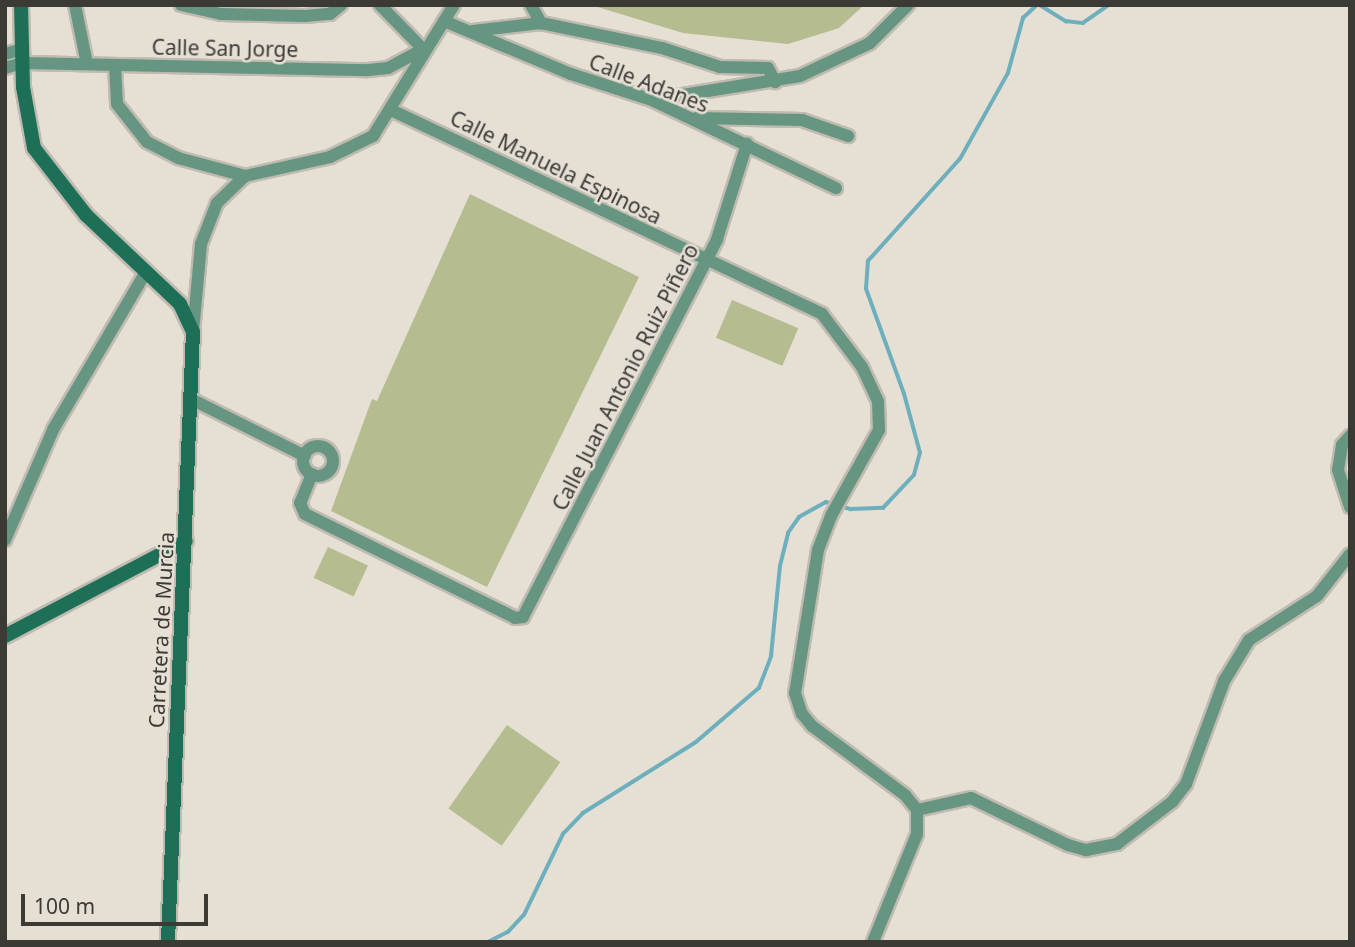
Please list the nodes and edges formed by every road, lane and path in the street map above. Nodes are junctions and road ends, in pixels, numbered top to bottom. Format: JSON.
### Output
{"nodes":[{"id":1,"x":21,"y":5,"type":"edge"},
{"id":2,"x":75,"y":5,"type":"edge"},
{"id":3,"x":181,"y":5,"type":"edge"},
{"id":4,"x":341,"y":5,"type":"edge"},
{"id":5,"x":380,"y":5,"type":"edge"},
{"id":6,"x":454,"y":5,"type":"edge"},
{"id":7,"x":531,"y":5,"type":"edge"},
{"id":8,"x":908,"y":5,"type":"edge"},
{"id":9,"x":444,"y":22,"type":"junction"},
{"id":10,"x":541,"y":23,"type":"junction"},
{"id":11,"x":466,"y":31,"type":"junction"},
{"id":12,"x":423,"y":50,"type":"junction"},
{"id":13,"x":5,"y":54,"type":"edge"},
{"id":14,"x":23,"y":56,"type":"junction"},
{"id":15,"x":87,"y":64,"type":"junction"},
{"id":16,"x":116,"y":65,"type":"junction"},
{"id":17,"x":5,"y":68,"type":"edge"},
{"id":18,"x":775,"y":82,"type":"junction"},
{"id":19,"x":652,"y":100,"type":"junction"},
{"id":20,"x":391,"y":110,"type":"junction"},
{"id":21,"x":692,"y":117,"type":"junction"},
{"id":22,"x":848,"y":136,"type":"dead end"},
{"id":23,"x":747,"y":144,"type":"junction"},
{"id":24,"x":245,"y":176,"type":"junction"},
{"id":25,"x":836,"y":188,"type":"dead end"},
{"id":26,"x":704,"y":260,"type":"junction"},
{"id":27,"x":146,"y":272,"type":"junction"},
{"id":28,"x":195,"y":284,"type":"junction"},
{"id":29,"x":170,"y":295,"type":"junction"},
{"id":30,"x":192,"y":326,"type":"junction"},
{"id":31,"x":193,"y":400,"type":"junction"},
{"id":32,"x":1350,"y":436,"type":"edge"},
{"id":33,"x":305,"y":456,"type":"junction"},
{"id":34,"x":312,"y":474,"type":"junction"},
{"id":35,"x":1350,"y":507,"type":"edge"},
{"id":36,"x":5,"y":540,"type":"edge"},
{"id":37,"x":186,"y":541,"type":"junction"},
{"id":38,"x":1350,"y":554,"type":"edge"},
{"id":39,"x":29,"y":624,"type":"junction"},
{"id":40,"x":5,"y":625,"type":"edge"},
{"id":41,"x":5,"y":636,"type":"edge"},
{"id":42,"x":918,"y":810,"type":"junction"},
{"id":43,"x":168,"y":942,"type":"edge"},
{"id":44,"x":873,"y":942,"type":"edge"}],
"edges":[{"from":1,"to":14,"type":"main road"},
{"from":2,"to":15,"type":"street"},
{"from":3,"to":4,"type":"street"},
{"from":5,"to":12,"type":"street"},
{"from":6,"to":9,"type":"street"},
{"from":7,"to":10,"type":"street"},
{"from":8,"to":18,"type":"street"},
{"from":9,"to":11,"type":"street","name":"Calle Adanes"},
{"from":9,"to":12,"type":"street"},
{"from":10,"to":11,"type":"street"},
{"from":10,"to":18,"type":"street"},
{"from":11,"to":19,"type":"street","name":"Calle Adanes"},
{"from":12,"to":16,"type":"street","name":"Calle San Jorge"},
{"from":12,"to":20,"type":"street"},
{"from":13,"to":14,"type":"street"},
{"from":14,"to":15,"type":"street","name":"Calle San Jorge"},
{"from":14,"to":17,"type":"street"},
{"from":14,"to":27,"type":"main road"},
{"from":15,"to":16,"type":"street","name":"Calle San Jorge"},
{"from":16,"to":24,"type":"street"},
{"from":18,"to":19,"type":"street"},
{"from":19,"to":21,"type":"street","name":"Calle Adanes"},
{"from":20,"to":24,"type":"street"},
{"from":20,"to":26,"type":"street","name":"Calle Manuela Espinosa"},
{"from":21,"to":22,"type":"street"},
{"from":21,"to":23,"type":"street","name":"Calle Adanes"},
{"from":23,"to":25,"type":"street","name":"Calle Adanes"},
{"from":23,"to":26,"type":"street","name":"Calle Juan Antonio Ruiz Piñero"},
{"from":24,"to":28,"type":"street"},
{"from":26,"to":34,"type":"street","name":"Calle Juan Antonio Ruiz Piñero"},
{"from":26,"to":42,"type":"street","name":"Calle Manuela Espinosa"},
{"from":27,"to":29,"type":"main road"},
{"from":27,"to":36,"type":"street"},
{"from":28,"to":29,"type":"street"},
{"from":28,"to":30,"type":"street"},
{"from":29,"to":30,"type":"main road"},
{"from":30,"to":31,"type":"main road","name":"Carretera de Murcia"},
{"from":31,"to":33,"type":"street"},
{"from":31,"to":37,"type":"main road","name":"Carretera de Murcia"},
{"from":32,"to":35,"type":"street"},
{"from":33,"to":34,"type":"street"},
{"from":33,"to":34,"type":"street"},
{"from":37,"to":39,"type":"main road"},
{"from":37,"to":43,"type":"main road","name":"Carretera de Murcia"},
{"from":38,"to":42,"type":"street"},
{"from":39,"to":40,"type":"street"},
{"from":39,"to":41,"type":"main road"},
{"from":42,"to":44,"type":"street"}]}
